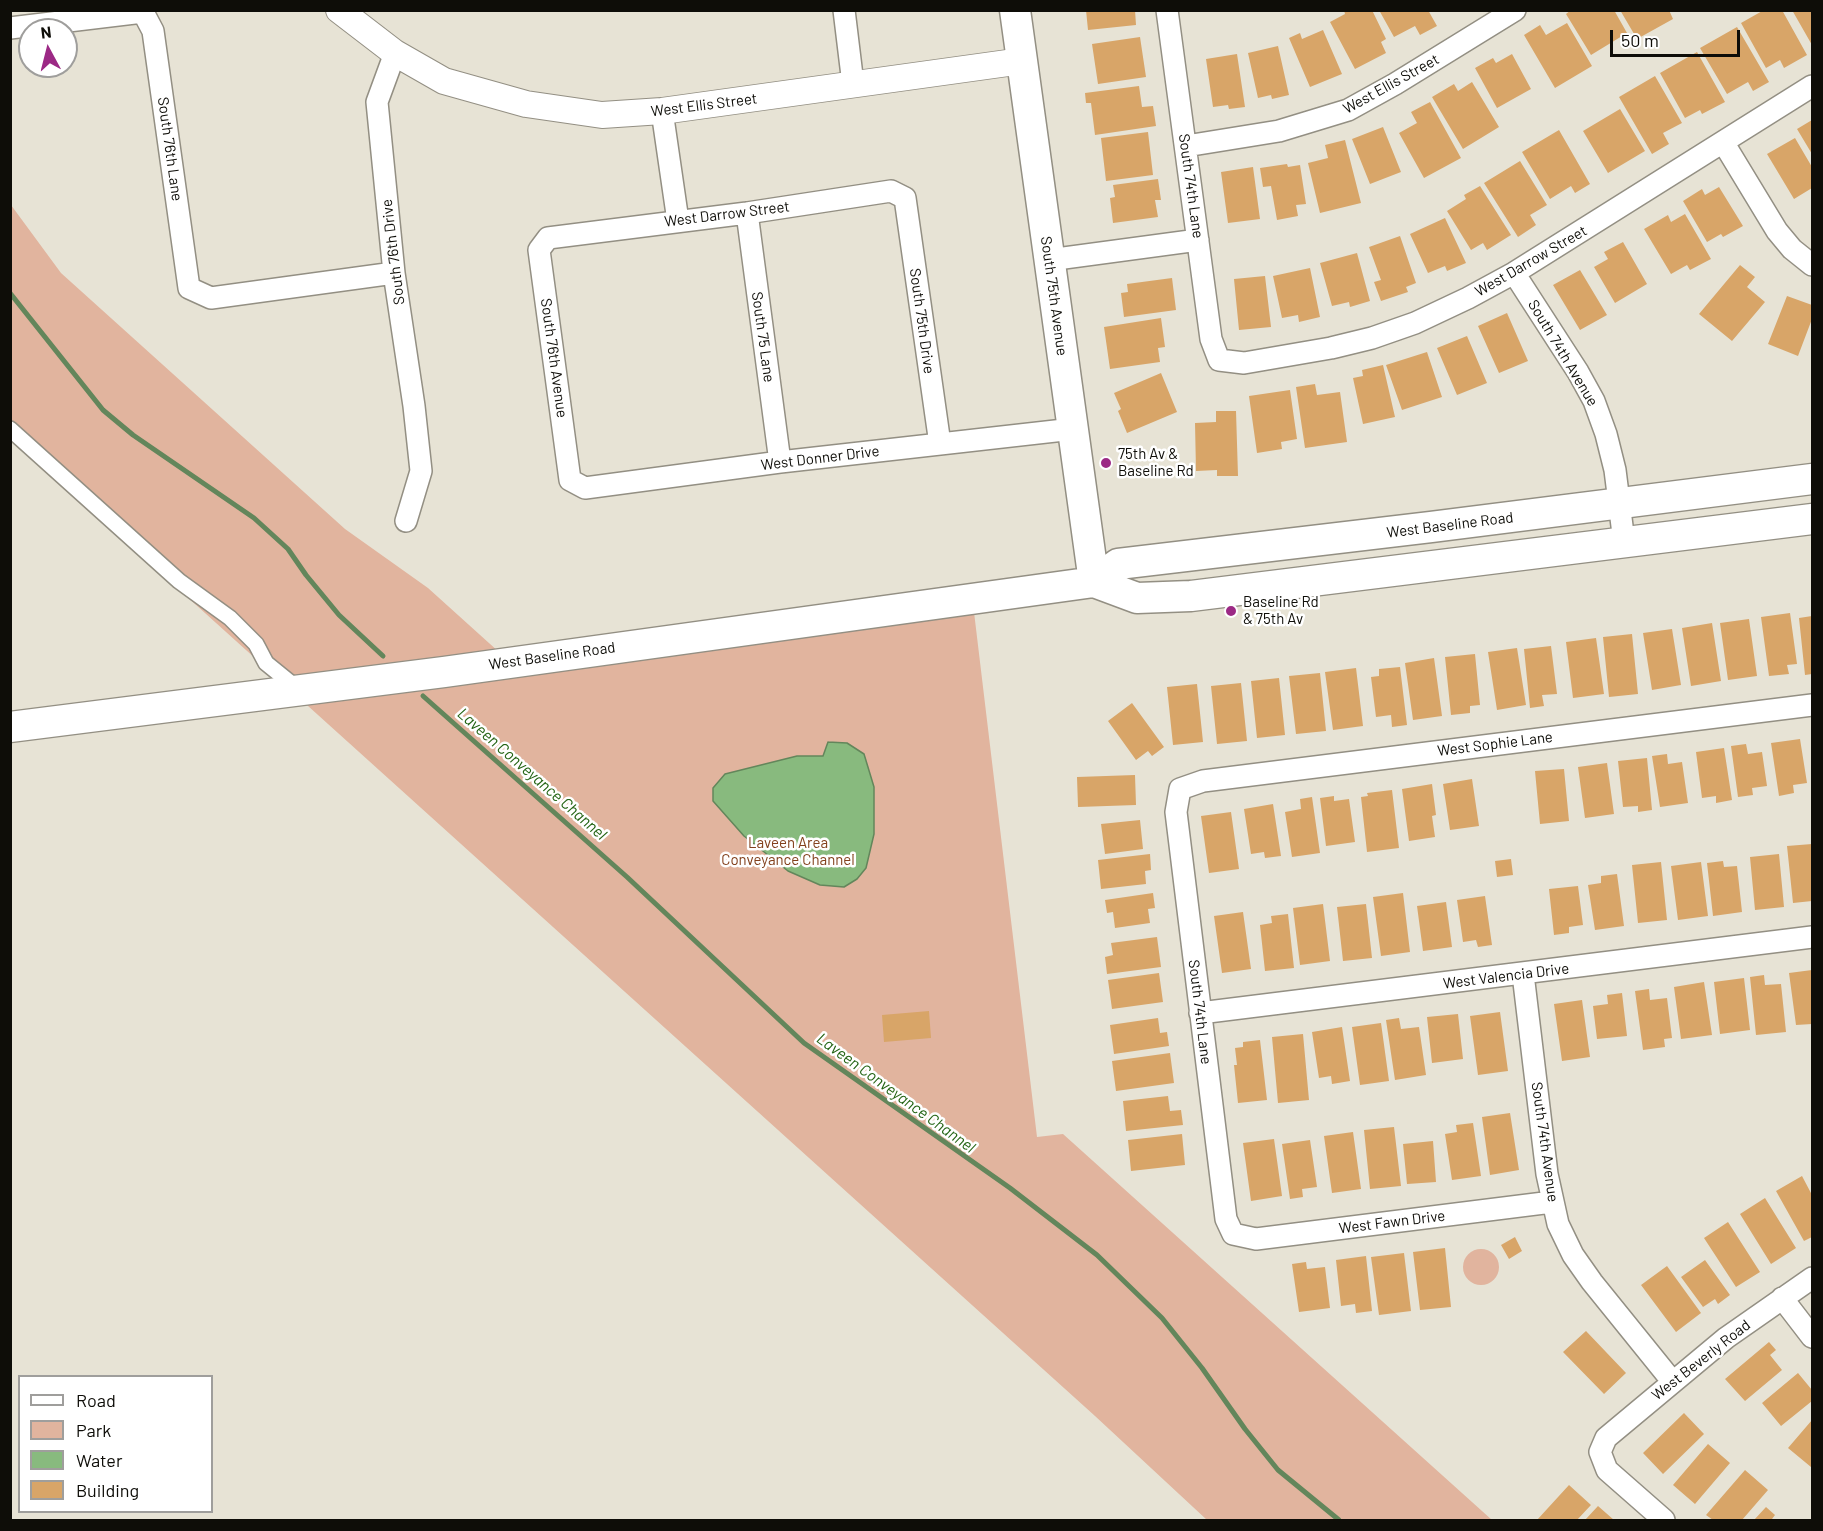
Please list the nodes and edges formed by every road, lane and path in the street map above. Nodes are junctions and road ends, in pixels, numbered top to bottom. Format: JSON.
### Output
{"nodes":[{"id":1,"x":339,"y":10,"type":"edge"},
{"id":2,"x":844,"y":10,"type":"edge"},
{"id":3,"x":1015,"y":10,"type":"edge"},
{"id":4,"x":1167,"y":10,"type":"edge"},
{"id":5,"x":1515,"y":10,"type":"edge"},
{"id":6,"x":10,"y":28,"type":"edge"},
{"id":7,"x":394,"y":53,"type":"junction"},
{"id":8,"x":1022,"y":61,"type":"junction"},
{"id":9,"x":853,"y":84,"type":"junction"},
{"id":10,"x":1812,"y":86,"type":"edge"},
{"id":11,"x":662,"y":111,"type":"junction"},
{"id":12,"x":1723,"y":142,"type":"junction"},
{"id":13,"x":1185,"y":146,"type":"junction"},
{"id":14,"x":905,"y":198,"type":"joint"},
{"id":15,"x":747,"y":213,"type":"junction"},
{"id":16,"x":678,"y":221,"type":"junction"},
{"id":17,"x":548,"y":238,"type":"joint"},
{"id":18,"x":1198,"y":240,"type":"junction"},
{"id":19,"x":1049,"y":260,"type":"junction"},
{"id":20,"x":1812,"y":265,"type":"edge"},
{"id":21,"x":394,"y":273,"type":"junction"},
{"id":22,"x":1514,"y":273,"type":"junction"},
{"id":23,"x":1219,"y":360,"type":"joint"},
{"id":24,"x":10,"y":429,"type":"edge"},
{"id":25,"x":1073,"y":429,"type":"junction"},
{"id":26,"x":940,"y":444,"type":"junction"},
{"id":27,"x":780,"y":462,"type":"junction"},
{"id":28,"x":1812,"y":479,"type":"edge"},
{"id":29,"x":570,"y":480,"type":"joint"},
{"id":30,"x":1619,"y":503,"type":"junction"},
{"id":31,"x":1812,"y":519,"type":"edge"},
{"id":32,"x":406,"y":521,"type":"dead end"},
{"id":33,"x":1624,"y":542,"type":"junction"},
{"id":34,"x":1094,"y":582,"type":"junction"},
{"id":35,"x":300,"y":690,"type":"junction"},
{"id":36,"x":1812,"y":705,"type":"edge"},
{"id":37,"x":10,"y":727,"type":"edge"},
{"id":38,"x":1180,"y":789,"type":"joint"},
{"id":39,"x":1812,"y":938,"type":"edge"},
{"id":40,"x":1524,"y":974,"type":"junction"},
{"id":41,"x":1200,"y":1013,"type":"junction"},
{"id":42,"x":1552,"y":1202,"type":"junction"},
{"id":43,"x":1233,"y":1234,"type":"joint"},
{"id":44,"x":1812,"y":1278,"type":"edge"},
{"id":45,"x":1782,"y":1298,"type":"junction"},
{"id":46,"x":1812,"y":1337,"type":"edge"},
{"id":47,"x":1672,"y":1381,"type":"junction"},
{"id":48,"x":1664,"y":1521,"type":"edge"}],
"edges":[{"from":1,"to":7,"type":"street"},
{"from":2,"to":9,"type":"street"},
{"from":3,"to":8,"type":"main road","name":"South 75th Avenue"},
{"from":4,"to":13,"type":"street","name":"South 74th Lane"},
{"from":5,"to":13,"type":"street","name":"West Ellis Street"},
{"from":6,"to":21,"type":"street","name":"South 76th Lane"},
{"from":7,"to":11,"type":"street","name":"West Ellis Street"},
{"from":7,"to":21,"type":"street","name":"South 76th Drive"},
{"from":8,"to":9,"type":"street","name":"West Ellis Street"},
{"from":8,"to":19,"type":"main road","name":"South 75th Avenue"},
{"from":9,"to":11,"type":"street","name":"West Ellis Street"},
{"from":10,"to":12,"type":"street","name":"West Darrow Street"},
{"from":11,"to":16,"type":"street"},
{"from":12,"to":20,"type":"street"},
{"from":12,"to":22,"type":"street","name":"West Darrow Street"},
{"from":13,"to":18,"type":"street","name":"South 74th Lane"},
{"from":14,"to":15,"type":"street","name":"West Darrow Street"},
{"from":14,"to":26,"type":"street","name":"South 75th Drive"},
{"from":15,"to":16,"type":"street","name":"West Darrow Street"},
{"from":15,"to":27,"type":"street","name":"South 75 Lane"},
{"from":16,"to":17,"type":"street","name":"West Darrow Street"},
{"from":17,"to":29,"type":"street","name":"South 76th Avenue"},
{"from":18,"to":19,"type":"street"},
{"from":18,"to":23,"type":"street","name":"South 74th Lane"},
{"from":19,"to":25,"type":"main road","name":"South 75th Avenue"},
{"from":21,"to":32,"type":"street","name":"South 76th Drive"},
{"from":22,"to":23,"type":"street","name":"West Darrow Street"},
{"from":22,"to":30,"type":"street","name":"South 74th Avenue"},
{"from":24,"to":35,"type":"street"},
{"from":25,"to":26,"type":"street","name":"West Donner Drive"},
{"from":25,"to":34,"type":"main road","name":"South 75th Avenue"},
{"from":26,"to":27,"type":"street","name":"West Donner Drive"},
{"from":27,"to":29,"type":"street","name":"West Donner Drive"},
{"from":28,"to":30,"type":"main road","name":"West Baseline Road"},
{"from":30,"to":33,"type":"street","name":"South 74th Avenue"},
{"from":30,"to":34,"type":"main road","name":"West Baseline Road"},
{"from":31,"to":33,"type":"main road","name":"West Baseline Road"},
{"from":33,"to":34,"type":"main road","name":"West Baseline Road"},
{"from":34,"to":35,"type":"main road","name":"West Baseline Road"},
{"from":35,"to":37,"type":"main road","name":"West Baseline Road"},
{"from":36,"to":38,"type":"street","name":"West Sophie Lane"},
{"from":38,"to":41,"type":"street","name":"South 74th Lane"},
{"from":39,"to":40,"type":"street","name":"West Valencia Drive"},
{"from":40,"to":41,"type":"street","name":"West Valencia Drive"},
{"from":40,"to":42,"type":"street","name":"South 74th Avenue"},
{"from":41,"to":43,"type":"street","name":"South 74th Lane"},
{"from":42,"to":43,"type":"street","name":"West Fawn Drive"},
{"from":42,"to":47,"type":"street","name":"South 74th Avenue"},
{"from":44,"to":45,"type":"street","name":"West Beverly Road"},
{"from":45,"to":46,"type":"street"},
{"from":45,"to":47,"type":"street","name":"West Beverly Road"},
{"from":47,"to":48,"type":"street","name":"West Beverly Road"}]}
